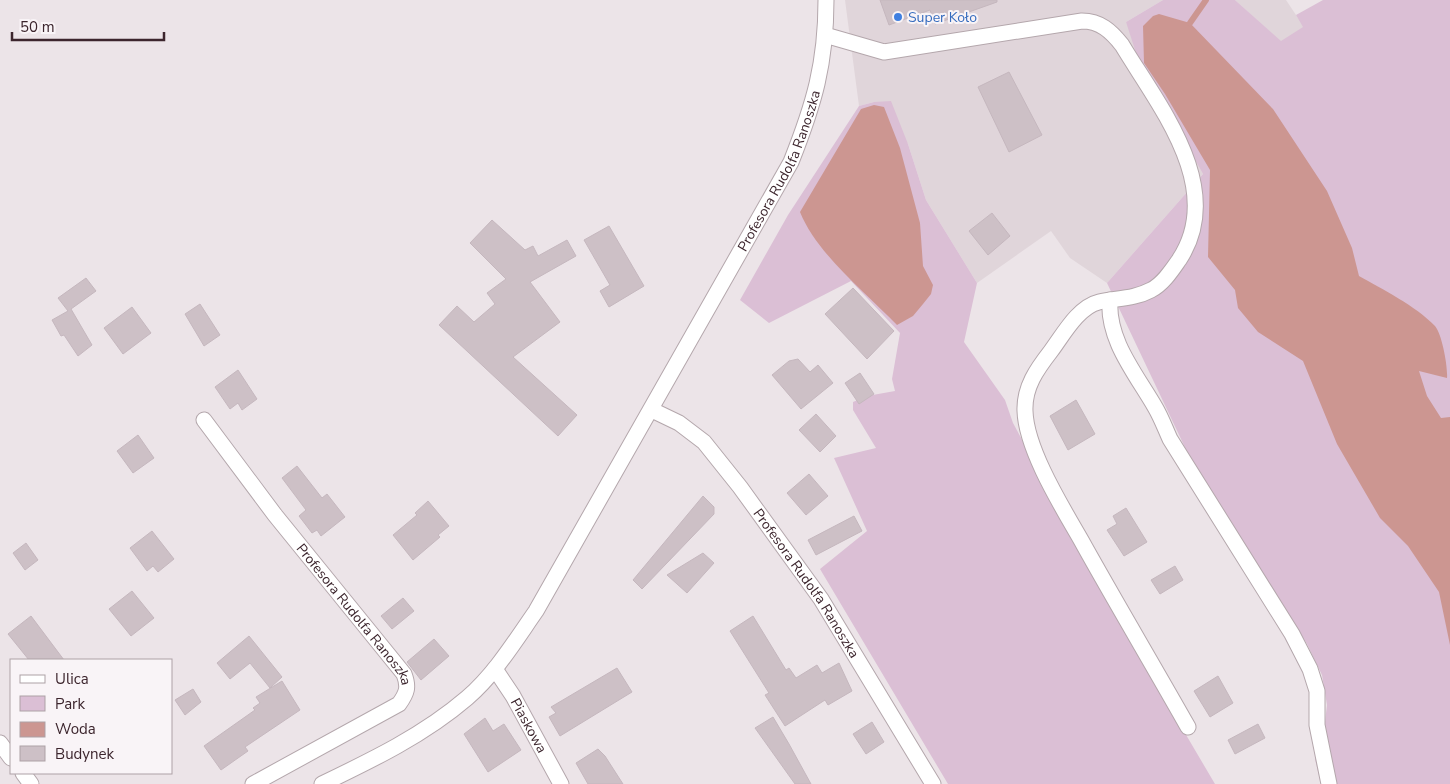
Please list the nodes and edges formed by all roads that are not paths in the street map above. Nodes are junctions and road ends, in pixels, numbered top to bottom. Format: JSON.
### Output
{"nodes":[{"id":1,"x":826,"y":0,"type":"edge"},
{"id":2,"x":826,"y":35,"type":"junction"},
{"id":3,"x":1110,"y":300,"type":"junction"},
{"id":4,"x":652,"y":410,"type":"junction"},
{"id":5,"x":204,"y":420,"type":"dead end"},
{"id":6,"x":495,"y":669,"type":"junction"},
{"id":7,"x":1187,"y":726,"type":"dead end"},
{"id":8,"x":0,"y":743,"type":"edge"},
{"id":9,"x":10,"y":757,"type":"edge"},
{"id":10,"x":23,"y":774,"type":"edge"},
{"id":11,"x":31,"y":784,"type":"edge"},
{"id":12,"x":253,"y":784,"type":"edge"},
{"id":13,"x":322,"y":784,"type":"edge"},
{"id":14,"x":561,"y":784,"type":"edge"},
{"id":15,"x":934,"y":784,"type":"edge"},
{"id":16,"x":1329,"y":784,"type":"edge"}],
"edges":[{"from":1,"to":2,"type":"street","name":"Profesora Rudolfa Ranoszka"},
{"from":2,"to":3,"type":"street"},
{"from":2,"to":4,"type":"street","name":"Profesora Rudolfa Ranoszka"},
{"from":3,"to":7,"type":"street"},
{"from":3,"to":16,"type":"street"},
{"from":4,"to":6,"type":"street","name":"Profesora Rudolfa Ranoszka"},
{"from":4,"to":15,"type":"street","name":"Profesora Rudolfa Ranoszka"},
{"from":5,"to":12,"type":"street","name":"Profesora Rudolfa Ranoszka"},
{"from":6,"to":13,"type":"street","name":"Profesora Rudolfa Ranoszka"},
{"from":6,"to":14,"type":"street","name":"Piaskowa"},
{"from":8,"to":9,"type":"street"},
{"from":10,"to":11,"type":"street"}]}
